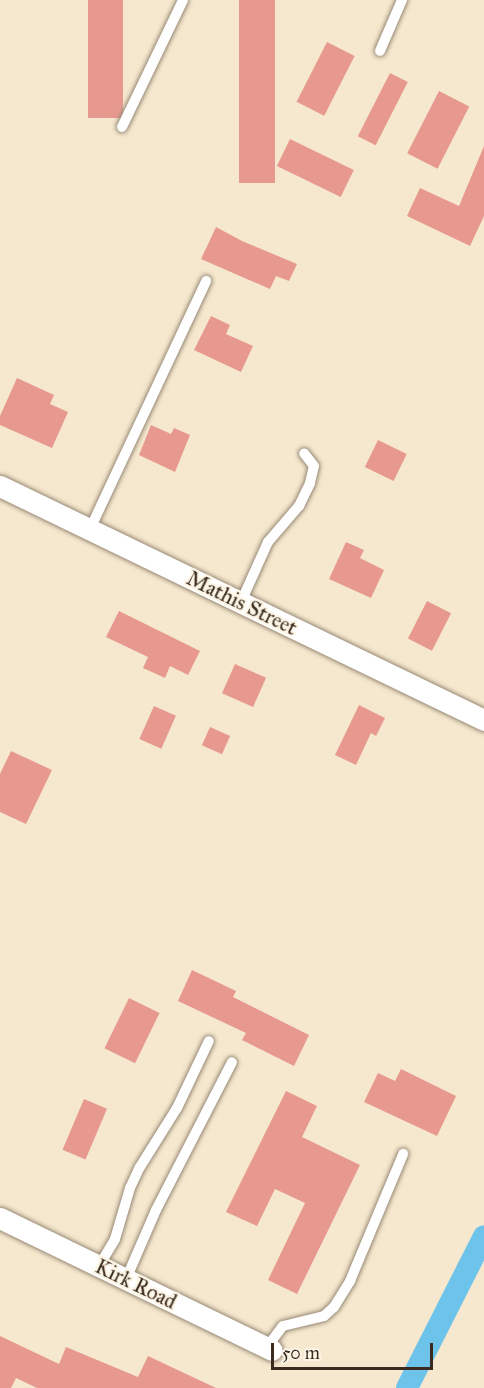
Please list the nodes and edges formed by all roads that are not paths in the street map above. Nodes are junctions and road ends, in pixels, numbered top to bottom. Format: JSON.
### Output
{"nodes":[{"id":1,"x":183,"y":0,"type":"edge"},
{"id":2,"x":402,"y":0,"type":"edge"},
{"id":3,"x":380,"y":51,"type":"dead end"},
{"id":4,"x":122,"y":126,"type":"dead end"},
{"id":5,"x":206,"y":281,"type":"dead end"},
{"id":6,"x":304,"y":453,"type":"dead end"},
{"id":7,"x":0,"y":486,"type":"edge"},
{"id":8,"x":90,"y":529,"type":"junction"},
{"id":9,"x":241,"y":602,"type":"junction"},
{"id":10,"x":484,"y":720,"type":"edge"},
{"id":11,"x":209,"y":1041,"type":"dead end"},
{"id":12,"x":232,"y":1062,"type":"dead end"},
{"id":13,"x":403,"y":1154,"type":"dead end"},
{"id":14,"x":0,"y":1218,"type":"edge"},
{"id":15,"x":99,"y":1266,"type":"junction"},
{"id":16,"x":126,"y":1280,"type":"junction"},
{"id":17,"x":270,"y":1349,"type":"joint"}],
"edges":[{"from":1,"to":4,"type":"lane"},
{"from":2,"to":3,"type":"lane"},
{"from":5,"to":8,"type":"lane"},
{"from":6,"to":9,"type":"lane"},
{"from":7,"to":8,"type":"street","name":"Mathis Street"},
{"from":8,"to":9,"type":"street","name":"Mathis Street"},
{"from":9,"to":10,"type":"street","name":"Mathis Street"},
{"from":11,"to":15,"type":"lane"},
{"from":12,"to":16,"type":"lane"},
{"from":13,"to":17,"type":"lane"},
{"from":14,"to":15,"type":"street","name":"Kirk Road"},
{"from":15,"to":16,"type":"street","name":"Kirk Road"},
{"from":16,"to":17,"type":"street","name":"Kirk Road"}]}
